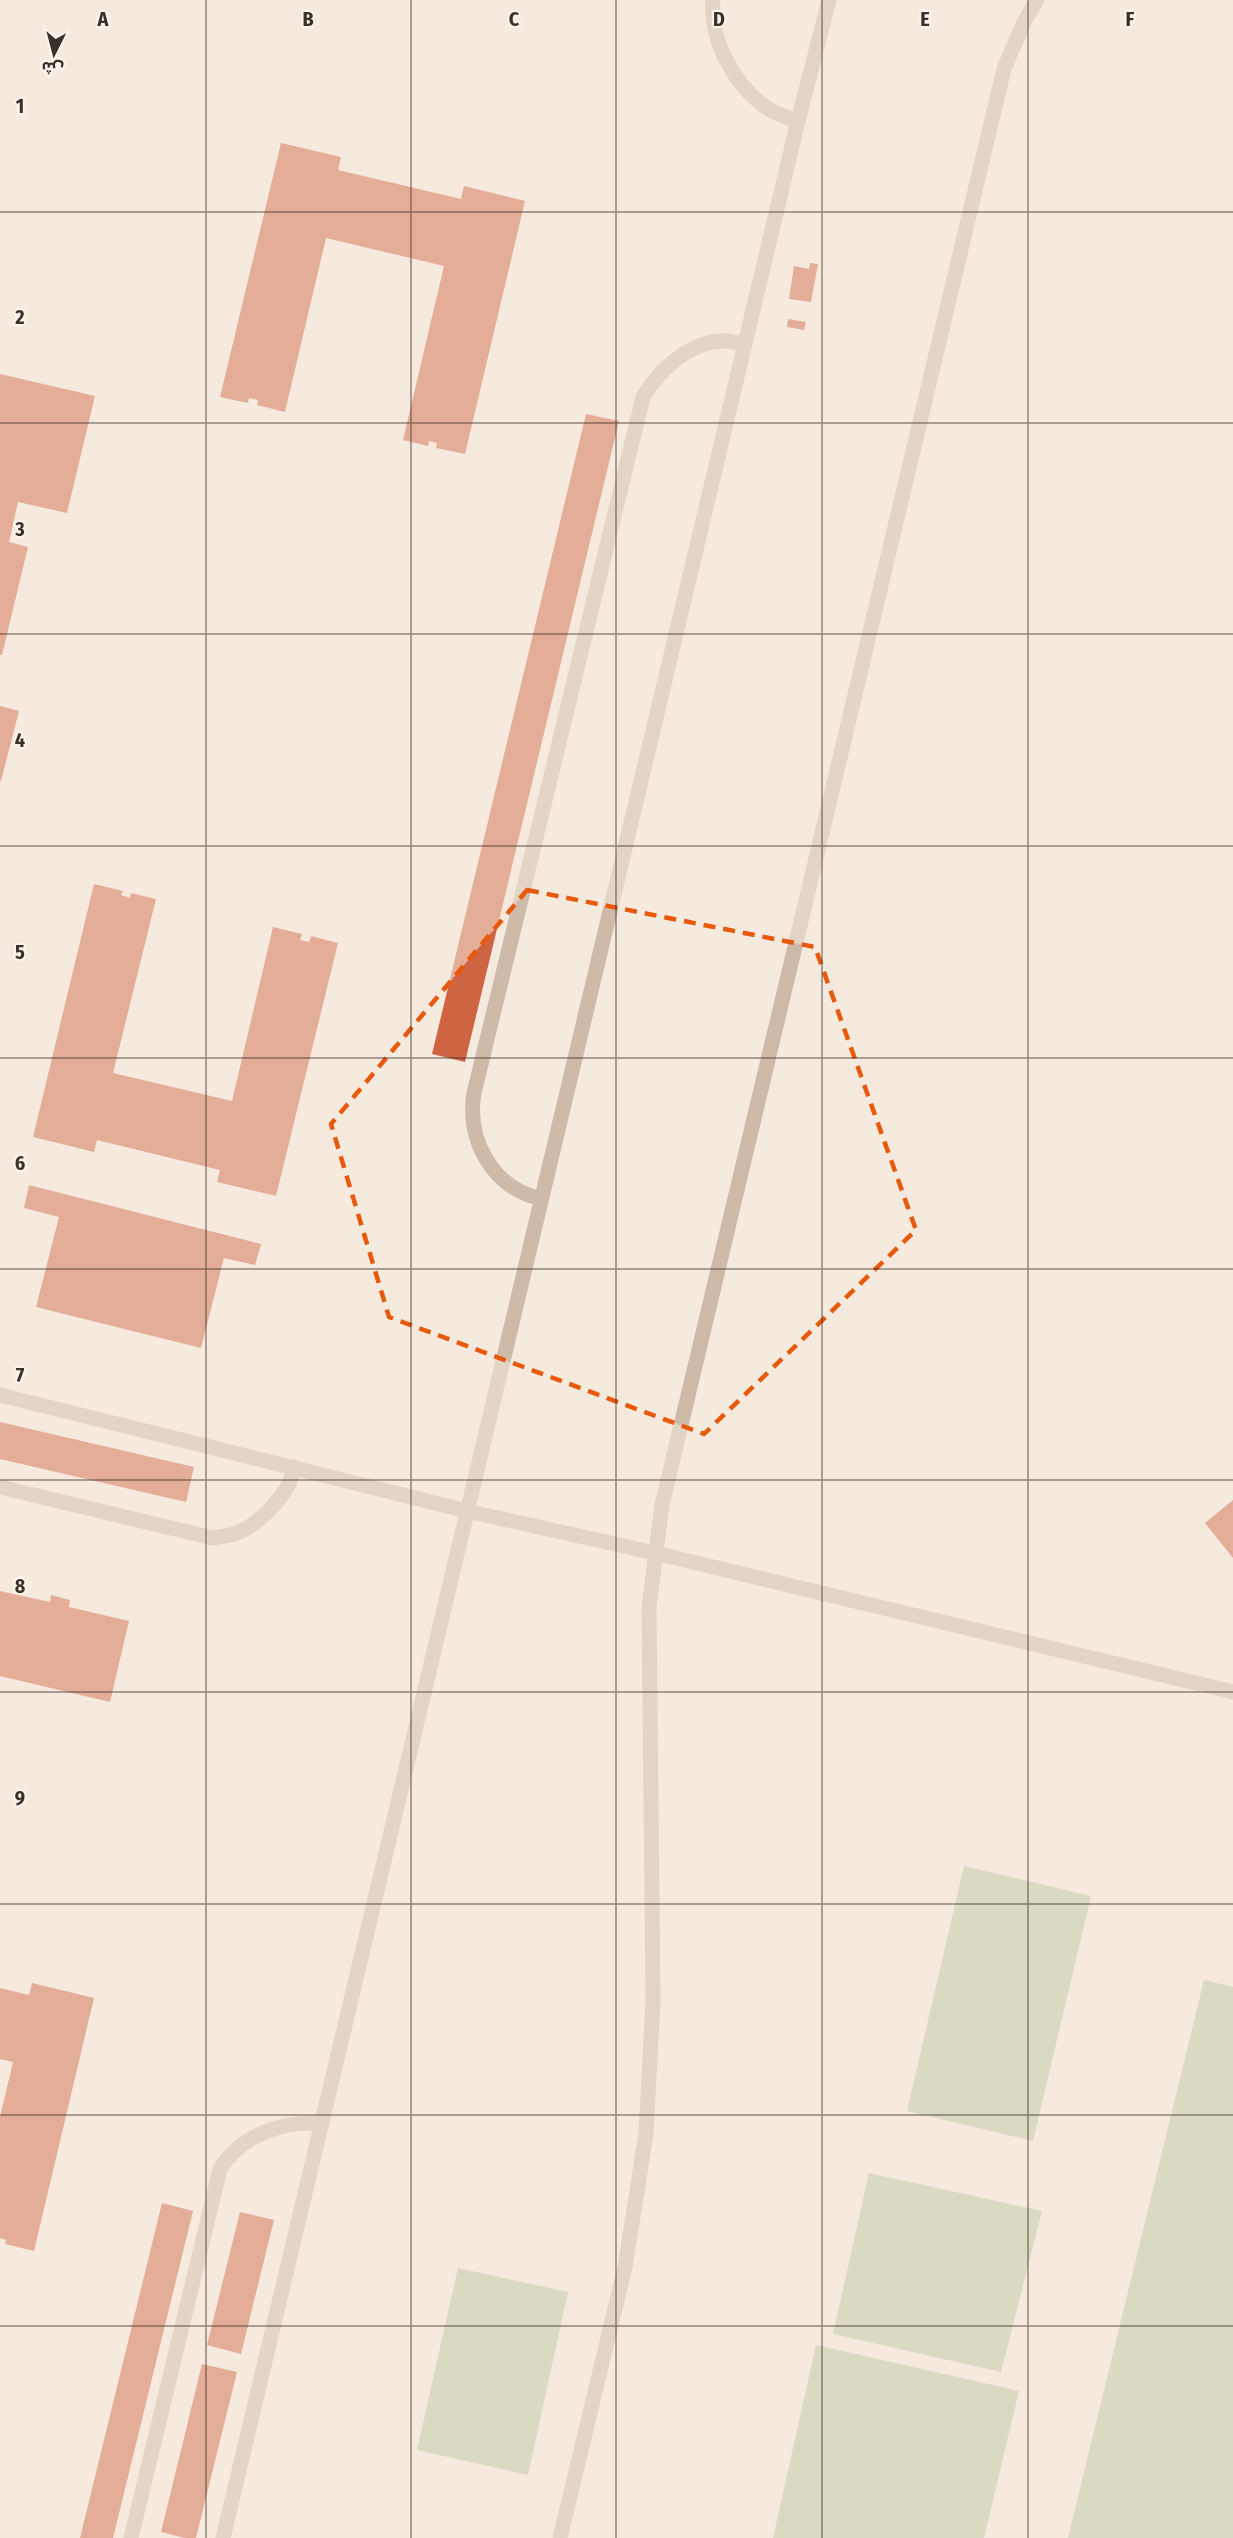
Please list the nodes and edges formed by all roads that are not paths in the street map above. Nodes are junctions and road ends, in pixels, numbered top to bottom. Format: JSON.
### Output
{"nodes":[{"id":1,"x":713,"y":0,"type":"edge"},
{"id":2,"x":829,"y":0,"type":"edge"},
{"id":3,"x":1037,"y":0,"type":"edge"},
{"id":4,"x":798,"y":121,"type":"junction"},
{"id":5,"x":744,"y":345,"type":"junction"},
{"id":6,"x":542,"y":1199,"type":"junction"},
{"id":7,"x":0,"y":1395,"type":"edge"},
{"id":8,"x":294,"y":1467,"type":"junction"},
{"id":9,"x":0,"y":1487,"type":"edge"},
{"id":10,"x":467,"y":1511,"type":"junction"},
{"id":11,"x":654,"y":1553,"type":"junction"},
{"id":12,"x":1233,"y":1692,"type":"edge"},
{"id":13,"x":322,"y":2124,"type":"junction"},
{"id":14,"x":131,"y":2538,"type":"edge"},
{"id":15,"x":223,"y":2538,"type":"edge"},
{"id":16,"x":560,"y":2538,"type":"edge"}],
"edges":[{"from":1,"to":4,"type":"lane"},
{"from":2,"to":4,"type":"lane"},
{"from":3,"to":11,"type":"lane"},
{"from":4,"to":5,"type":"lane"},
{"from":5,"to":6,"type":"lane"},
{"from":5,"to":6,"type":"lane"},
{"from":6,"to":10,"type":"lane"},
{"from":7,"to":8,"type":"lane"},
{"from":8,"to":9,"type":"lane"},
{"from":8,"to":10,"type":"lane"},
{"from":10,"to":11,"type":"lane"},
{"from":10,"to":13,"type":"lane"},
{"from":11,"to":12,"type":"lane"},
{"from":11,"to":16,"type":"lane"},
{"from":13,"to":14,"type":"lane"},
{"from":13,"to":15,"type":"lane"}]}
